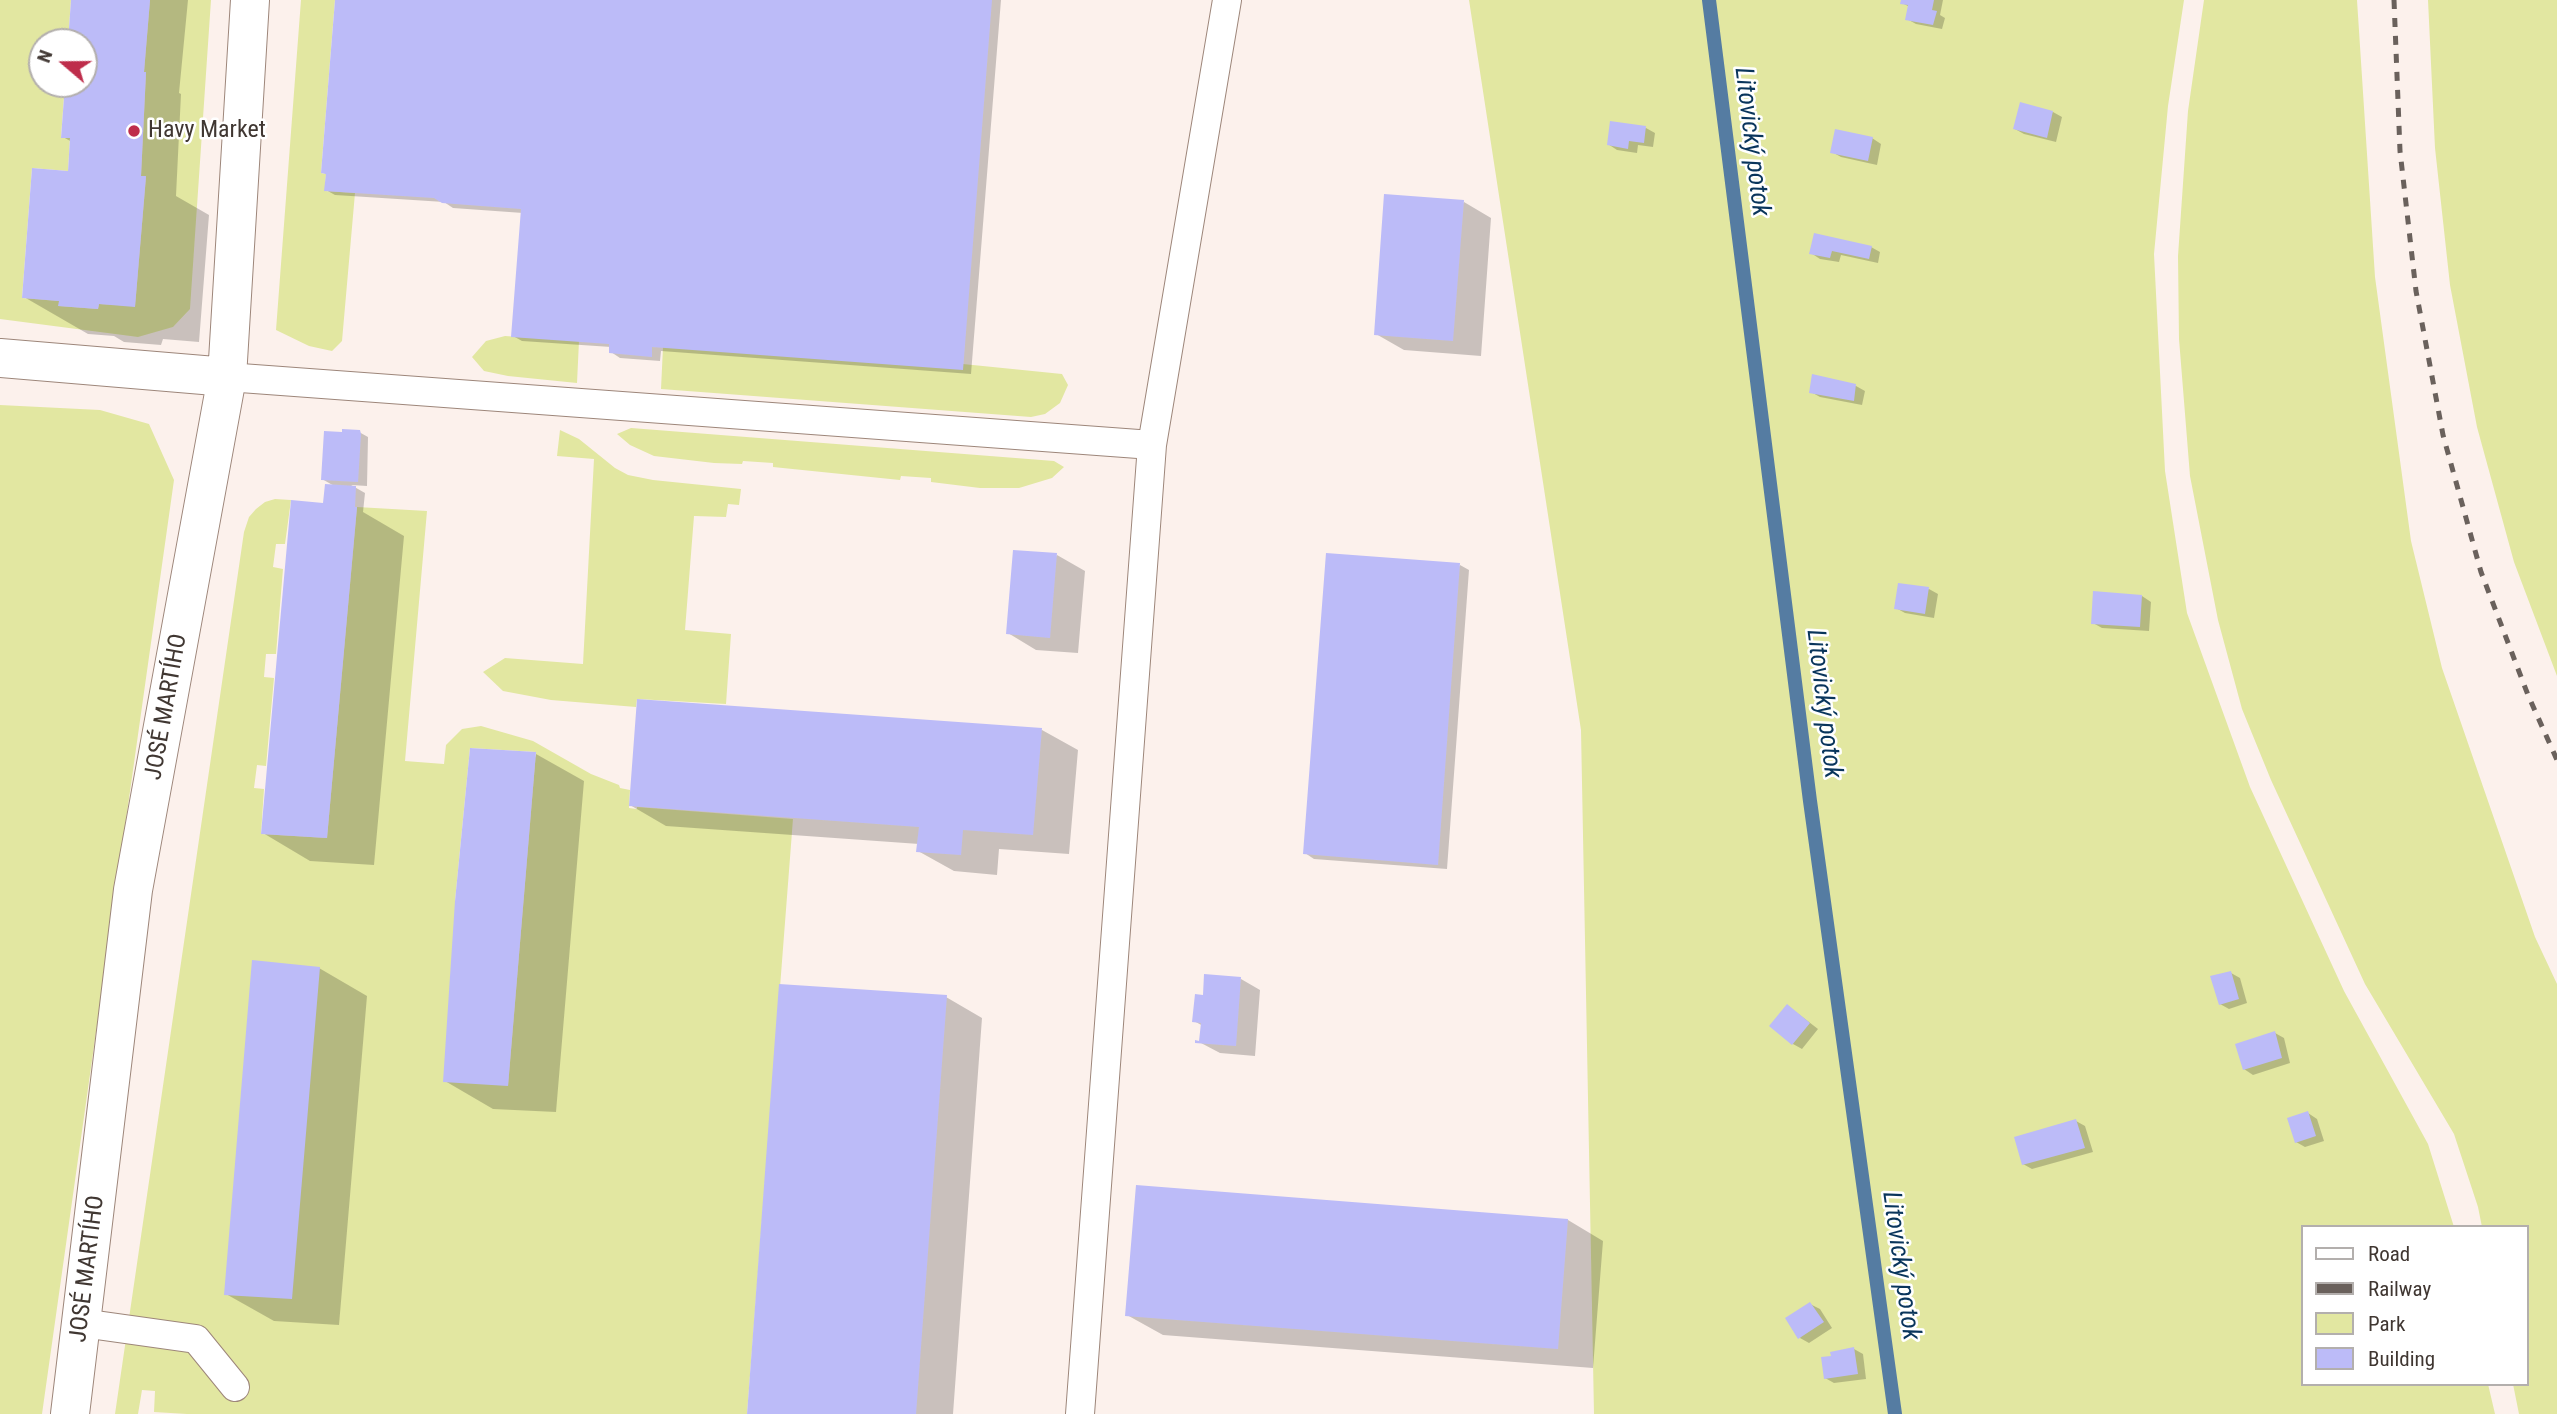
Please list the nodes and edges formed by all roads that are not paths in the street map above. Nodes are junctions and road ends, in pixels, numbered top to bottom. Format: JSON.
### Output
{"nodes":[{"id":1,"x":250,"y":0,"type":"edge"},
{"id":2,"x":1227,"y":0,"type":"edge"},
{"id":3,"x":0,"y":358,"type":"edge"},
{"id":4,"x":227,"y":377,"type":"junction"},
{"id":5,"x":1152,"y":445,"type":"junction"},
{"id":6,"x":82,"y":1323,"type":"junction"},
{"id":7,"x":235,"y":1387,"type":"dead end"},
{"id":8,"x":70,"y":1414,"type":"edge"},
{"id":9,"x":1080,"y":1414,"type":"edge"}],
"edges":[{"from":1,"to":4,"type":"street","name":"JOSÉ MARTÍHO"},
{"from":2,"to":5,"type":"lane"},
{"from":3,"to":4,"type":"street"},
{"from":4,"to":5,"type":"lane"},
{"from":4,"to":6,"type":"street","name":"JOSÉ MARTÍHO"},
{"from":5,"to":9,"type":"lane"},
{"from":6,"to":7,"type":"lane"},
{"from":6,"to":8,"type":"street","name":"JOSÉ MARTÍHO"}]}
